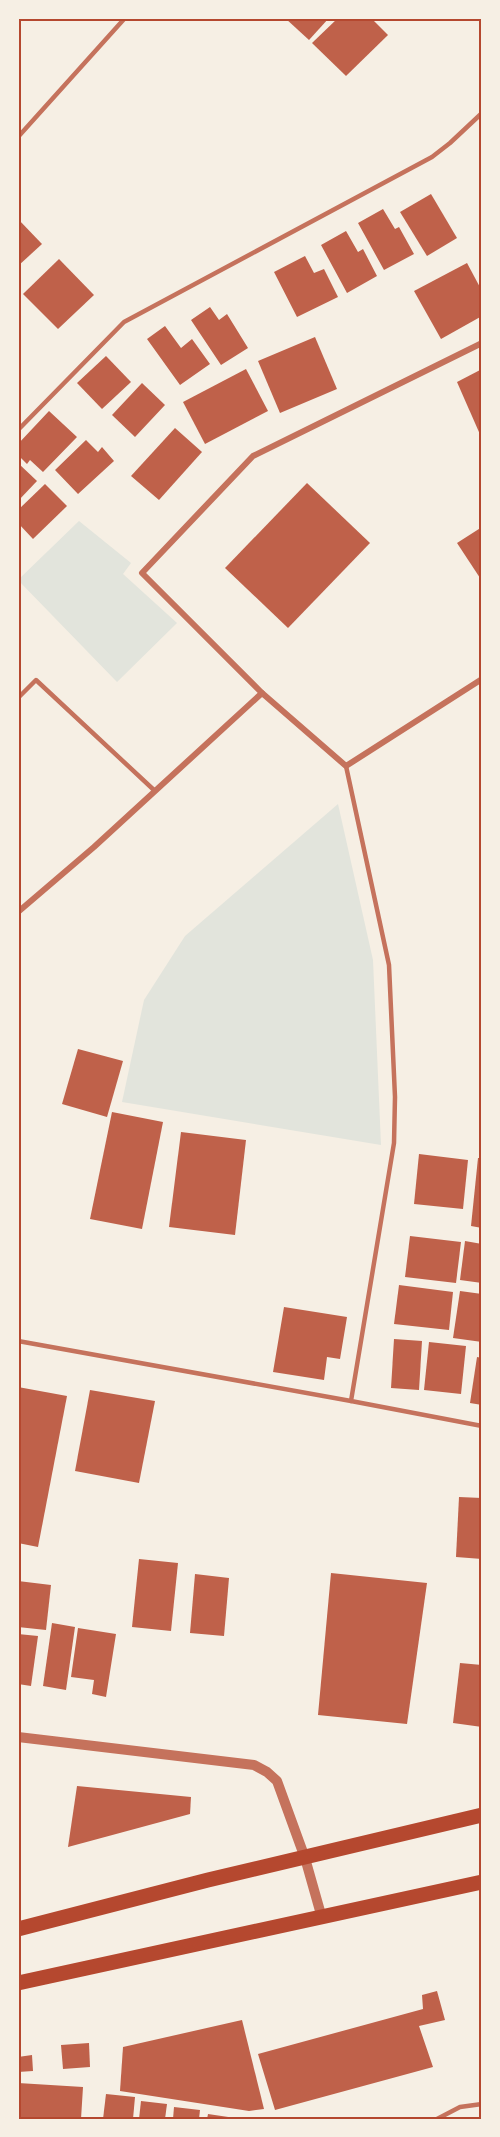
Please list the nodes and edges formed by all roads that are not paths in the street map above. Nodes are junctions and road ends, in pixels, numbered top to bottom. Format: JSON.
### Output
{"nodes":[{"id":1,"x":125,"y":18,"type":"edge"},
{"id":2,"x":482,"y":113,"type":"edge"},
{"id":3,"x":18,"y":137,"type":"edge"},
{"id":4,"x":482,"y":343,"type":"edge"},
{"id":5,"x":18,"y":430,"type":"edge"},
{"id":6,"x":482,"y":679,"type":"edge"},
{"id":7,"x":262,"y":693,"type":"junction"},
{"id":8,"x":18,"y":698,"type":"edge"},
{"id":9,"x":346,"y":766,"type":"junction"},
{"id":10,"x":155,"y":791,"type":"junction"},
{"id":11,"x":18,"y":912,"type":"edge"},
{"id":12,"x":18,"y":1341,"type":"edge"},
{"id":13,"x":351,"y":1401,"type":"junction"},
{"id":14,"x":482,"y":1426,"type":"edge"},
{"id":15,"x":18,"y":1737,"type":"edge"},
{"id":16,"x":482,"y":1815,"type":"edge"},
{"id":17,"x":305,"y":1858,"type":"junction"},
{"id":18,"x":482,"y":1882,"type":"edge"},
{"id":19,"x":322,"y":1918,"type":"junction"},
{"id":20,"x":18,"y":1929,"type":"edge"},
{"id":21,"x":18,"y":1983,"type":"edge"},
{"id":22,"x":482,"y":2104,"type":"edge"},
{"id":23,"x":437,"y":2119,"type":"edge"}],
"edges":[{"from":1,"to":3,"type":"lane"},
{"from":2,"to":5,"type":"lane"},
{"from":4,"to":7,"type":"street"},
{"from":6,"to":9,"type":"street"},
{"from":7,"to":9,"type":"street"},
{"from":7,"to":10,"type":"street"},
{"from":8,"to":10,"type":"lane"},
{"from":9,"to":13,"type":"lane"},
{"from":10,"to":11,"type":"street"},
{"from":12,"to":13,"type":"lane"},
{"from":13,"to":14,"type":"lane"},
{"from":15,"to":17,"type":"street"},
{"from":16,"to":17,"type":"main road"},
{"from":17,"to":19,"type":"street"},
{"from":17,"to":20,"type":"main road"},
{"from":18,"to":19,"type":"main road"},
{"from":19,"to":21,"type":"main road"},
{"from":22,"to":23,"type":"lane"}]}
